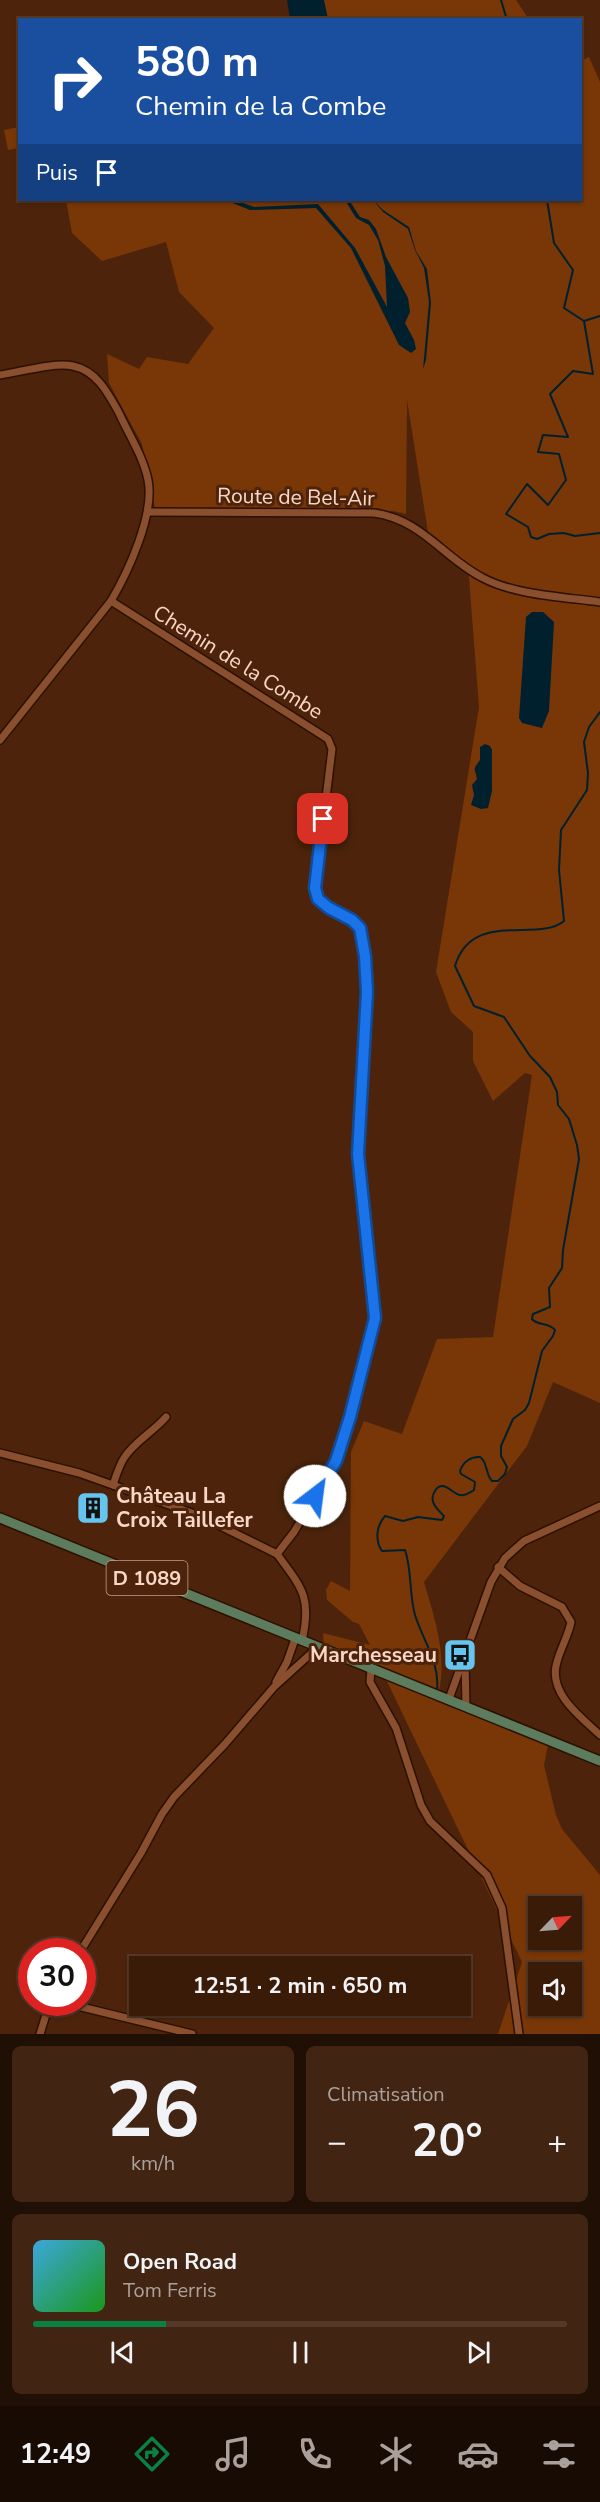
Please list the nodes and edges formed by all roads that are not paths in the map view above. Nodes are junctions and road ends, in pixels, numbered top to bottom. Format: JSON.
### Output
{"nodes":[{"id":1,"x":0,"y":375,"type":"edge"},
{"id":2,"x":148,"y":512,"type":"junction"},
{"id":3,"x":111,"y":601,"type":"junction"},
{"id":4,"x":600,"y":602,"type":"edge"},
{"id":5,"x":0,"y":740,"type":"edge"},
{"id":6,"x":166,"y":1417,"type":"dead end"},
{"id":7,"x":0,"y":1453,"type":"edge"},
{"id":8,"x":113,"y":1485,"type":"junction"},
{"id":9,"x":600,"y":1506,"type":"edge"},
{"id":10,"x":0,"y":1518,"type":"edge"},
{"id":11,"x":277,"y":1554,"type":"junction"},
{"id":12,"x":498,"y":1567,"type":"junction"},
{"id":13,"x":299,"y":1640,"type":"junction"},
{"id":14,"x":317,"y":1648,"type":"junction"},
{"id":15,"x":465,"y":1656,"type":"junction"},
{"id":16,"x":371,"y":1669,"type":"junction"},
{"id":17,"x":274,"y":1686,"type":"junction"},
{"id":18,"x":440,"y":1696,"type":"junction"},
{"id":19,"x":466,"y":1707,"type":"junction"},
{"id":20,"x":600,"y":1735,"type":"edge"},
{"id":21,"x":600,"y":1761,"type":"edge"},
{"id":22,"x":89,"y":1938,"type":"edge"},
{"id":23,"x":96,"y":2011,"type":"edge"},
{"id":24,"x":46,"y":2016,"type":"edge"},
{"id":25,"x":40,"y":2034,"type":"edge"},
{"id":26,"x":192,"y":2034,"type":"edge"},
{"id":27,"x":519,"y":2034,"type":"edge"}],
"edges":[{"from":1,"to":2,"type":"street"},
{"from":2,"to":3,"type":"street"},
{"from":2,"to":4,"type":"street","name":"Route de Bel-Air"},
{"from":3,"to":5,"type":"street"},
{"from":3,"to":11,"type":"street","name":"Chemin de la Combe"},
{"from":6,"to":8,"type":"street"},
{"from":7,"to":8,"type":"street"},
{"from":8,"to":11,"type":"street"},
{"from":9,"to":12,"type":"street"},
{"from":10,"to":13,"type":"main road","number":"D 1089"},
{"from":11,"to":13,"type":"street"},
{"from":12,"to":15,"type":"street"},
{"from":12,"to":20,"type":"street"},
{"from":13,"to":14,"type":"main road","number":"D 1089"},
{"from":13,"to":17,"type":"street"},
{"from":14,"to":16,"type":"main road","number":"D 1089"},
{"from":14,"to":17,"type":"street"},
{"from":15,"to":18,"type":"street"},
{"from":15,"to":19,"type":"street"},
{"from":16,"to":18,"type":"main road","number":"D 1089"},
{"from":16,"to":27,"type":"street"},
{"from":17,"to":22,"type":"street"},
{"from":18,"to":19,"type":"main road","number":"D 1089"},
{"from":19,"to":21,"type":"main road","number":"D 1089"},
{"from":23,"to":26,"type":"street"},
{"from":24,"to":25,"type":"street"}]}
